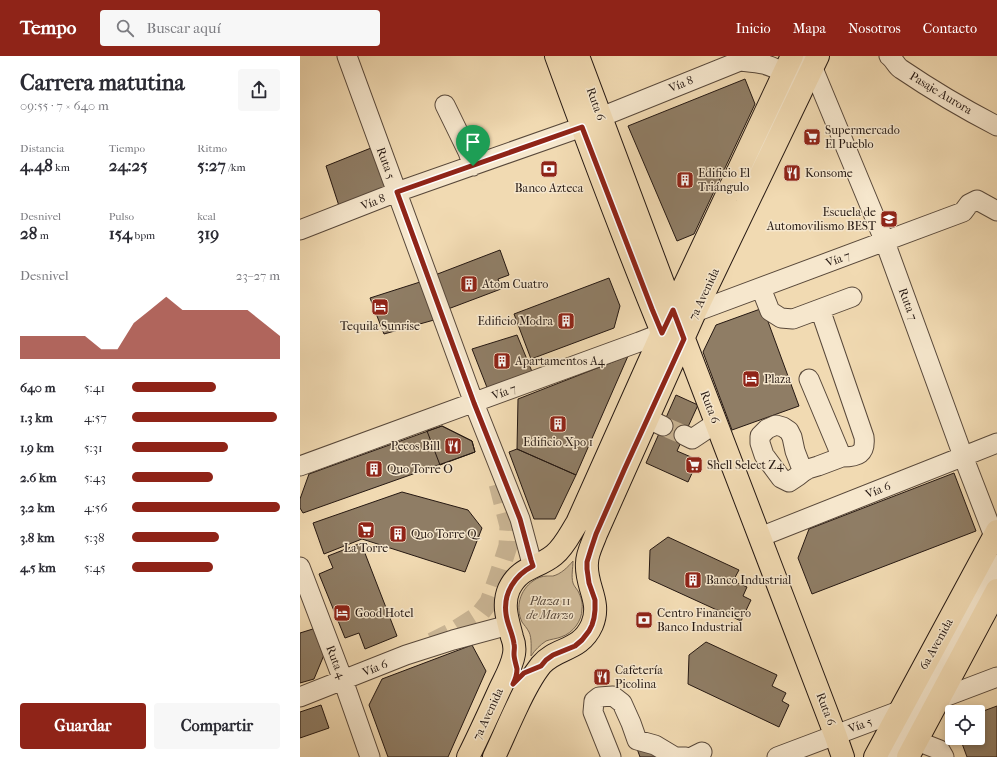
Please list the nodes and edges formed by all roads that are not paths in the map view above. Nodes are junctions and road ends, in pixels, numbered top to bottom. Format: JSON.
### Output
{"nodes":[{"id":1,"x":347,"y":56,"type":"edge"},
{"id":2,"x":556,"y":56,"type":"edge"},
{"id":3,"x":578,"y":56,"type":"edge"},
{"id":4,"x":889,"y":56,"type":"edge"},
{"id":5,"x":745,"y":58,"type":"edge"},
{"id":6,"x":811,"y":60,"type":"edge"},
{"id":7,"x":788,"y":64,"type":"edge"},
{"id":8,"x":445,"y":105,"type":"dead end"},
{"id":9,"x":601,"y":117,"type":"junction"},
{"id":10,"x":997,"y":126,"type":"edge"},
{"id":11,"x":582,"y":127,"type":"junction"},
{"id":12,"x":473,"y":166,"type":"junction"},
{"id":13,"x":397,"y":192,"type":"junction"},
{"id":14,"x":997,"y":211,"type":"edge"},
{"id":15,"x":300,"y":230,"type":"edge"},
{"id":16,"x":885,"y":242,"type":"junction"},
{"id":17,"x":761,"y":288,"type":"junction"},
{"id":18,"x":852,"y":297,"type":"dead end"},
{"id":19,"x":820,"y":309,"type":"junction"},
{"id":20,"x":676,"y":333,"type":"junction"},
{"id":21,"x":810,"y":379,"type":"dead end"},
{"id":22,"x":474,"y":403,"type":"junction"},
{"id":23,"x":716,"y":423,"type":"junction"},
{"id":24,"x":684,"y":435,"type":"tunnel mouth"},
{"id":25,"x":997,"y":443,"type":"edge"},
{"id":26,"x":492,"y":450,"type":"junction"},
{"id":27,"x":963,"y":456,"type":"junction"},
{"id":28,"x":842,"y":457,"type":"junction"},
{"id":29,"x":300,"y":466,"type":"edge"},
{"id":30,"x":494,"y":468,"type":"tunnel mouth"},
{"id":31,"x":803,"y":472,"type":"dead end"},
{"id":32,"x":586,"y":529,"type":"junction"},
{"id":33,"x":760,"y":537,"type":"junction"},
{"id":34,"x":996,"y":537,"type":"edge"},
{"id":35,"x":564,"y":543,"type":"junction"},
{"id":36,"x":589,"y":555,"type":"junction"},
{"id":37,"x":997,"y":564,"type":"edge"},
{"id":38,"x":533,"y":566,"type":"junction"},
{"id":39,"x":300,"y":567,"type":"edge"},
{"id":40,"x":997,"y":590,"type":"edge"},
{"id":41,"x":509,"y":625,"type":"junction"},
{"id":42,"x":514,"y":655,"type":"junction"},
{"id":43,"x":541,"y":666,"type":"junction"},
{"id":44,"x":997,"y":677,"type":"edge"},
{"id":45,"x":343,"y":680,"type":"junction"},
{"id":46,"x":513,"y":684,"type":"junction"},
{"id":47,"x":300,"y":697,"type":"edge"},
{"id":48,"x":939,"y":698,"type":"junction"},
{"id":49,"x":899,"y":711,"type":"junction"},
{"id":50,"x":836,"y":734,"type":"junction"},
{"id":51,"x":637,"y":740,"type":"junction"},
{"id":52,"x":913,"y":749,"type":"edge"},
{"id":53,"x":611,"y":754,"type":"edge"},
{"id":54,"x":693,"y":755,"type":"edge"},
{"id":55,"x":494,"y":756,"type":"edge"},
{"id":56,"x":370,"y":757,"type":"edge"},
{"id":57,"x":468,"y":757,"type":"edge"},
{"id":58,"x":777,"y":757,"type":"edge"},
{"id":59,"x":843,"y":757,"type":"edge"},
{"id":60,"x":875,"y":757,"type":"edge"},
{"id":61,"x":895,"y":757,"type":"edge"},
{"id":62,"x":944,"y":757,"type":"edge"}],
"edges":[{"from":1,"to":13,"type":"street","name":"Ruta 5"},
{"from":2,"to":11,"type":"main road","name":"Ruta 6"},
{"from":3,"to":9,"type":"main road","name":"Ruta 6"},
{"from":4,"to":10,"type":"street","name":"Pasaje Aurora"},
{"from":5,"to":7,"type":"street","name":"Vía 8"},
{"from":5,"to":9,"type":"street","name":"Vía 8"},
{"from":6,"to":16,"type":"street","name":"Ruta 7"},
{"from":6,"to":20,"type":"main road","name":"7a Avenida"},
{"from":7,"to":20,"type":"main road","name":"7a Avenida"},
{"from":8,"to":12,"type":"street"},
{"from":9,"to":20,"type":"main road","name":"Ruta 6"},
{"from":11,"to":12,"type":"street","name":"Vía 8"},
{"from":11,"to":20,"type":"main road","name":"Ruta 6"},
{"from":12,"to":13,"type":"street","name":"Vía 8"},
{"from":13,"to":15,"type":"street","name":"Vía 8"},
{"from":13,"to":22,"type":"street","name":"Ruta 5"},
{"from":14,"to":16,"type":"street","name":"Vía 7"},
{"from":16,"to":17,"type":"street","name":"Vía 7"},
{"from":16,"to":27,"type":"street","name":"Ruta 7"},
{"from":17,"to":19,"type":"street"},
{"from":17,"to":20,"type":"street","name":"Vía 7"},
{"from":18,"to":19,"type":"street"},
{"from":19,"to":28,"type":"street"},
{"from":20,"to":22,"type":"street","name":"Vía 7"},
{"from":20,"to":23,"type":"main road","name":"Ruta 6"},
{"from":20,"to":32,"type":"street"},
{"from":20,"to":35,"type":"main road","name":"7a Avenida"},
{"from":20,"to":36,"type":"main road","name":"7a Avenida"},
{"from":21,"to":28,"type":"street"},
{"from":22,"to":26,"type":"street","name":"Ruta 5"},
{"from":22,"to":29,"type":"street","name":"Vía 7"},
{"from":23,"to":24,"type":"street"},
{"from":23,"to":33,"type":"main road","name":"Ruta 6"},
{"from":25,"to":27,"type":"street","name":"Vía 6"},
{"from":26,"to":30,"type":"street","name":"Ruta 5"},
{"from":26,"to":38,"type":"street","name":"Ruta 5"},
{"from":27,"to":33,"type":"street","name":"Vía 6"},
{"from":27,"to":34,"type":"street","name":"Ruta 7"},
{"from":28,"to":31,"type":"street"},
{"from":32,"to":35,"type":"street"},
{"from":32,"to":36,"type":"street"},
{"from":33,"to":50,"type":"main road","name":"Ruta 6"},
{"from":34,"to":49,"type":"main road","name":"6a Avenida"},
{"from":35,"to":38,"type":"main road","name":"7a Avenida"},
{"from":36,"to":43,"type":"main road","name":"7a Avenida"},
{"from":37,"to":61,"type":"street"},
{"from":38,"to":41,"type":"main road","name":"7a Avenida"},
{"from":39,"to":45,"type":"street","name":"Ruta 4"},
{"from":40,"to":48,"type":"main road"},
{"from":41,"to":42,"type":"main road","name":"7a Avenida"},
{"from":41,"to":45,"type":"street","name":"Vía 6"},
{"from":42,"to":46,"type":"street"},
{"from":42,"to":57,"type":"main road","name":"7a Avenida"},
{"from":43,"to":46,"type":"street"},
{"from":43,"to":55,"type":"main road","name":"7a Avenida"},
{"from":44,"to":48,"type":"street"},
{"from":45,"to":47,"type":"street","name":"Vía 6"},
{"from":45,"to":56,"type":"street","name":"Ruta 4"},
{"from":46,"to":55,"type":"street"},
{"from":48,"to":52,"type":"main road"},
{"from":49,"to":50,"type":"street","name":"Vía 5"},
{"from":49,"to":60,"type":"main road","name":"6a Avenida"},
{"from":50,"to":58,"type":"street","name":"Vía 5"},
{"from":50,"to":59,"type":"main road","name":"Ruta 6"},
{"from":51,"to":53,"type":"street"},
{"from":51,"to":53,"type":"street"},
{"from":51,"to":54,"type":"street"},
{"from":52,"to":62,"type":"street"}]}
